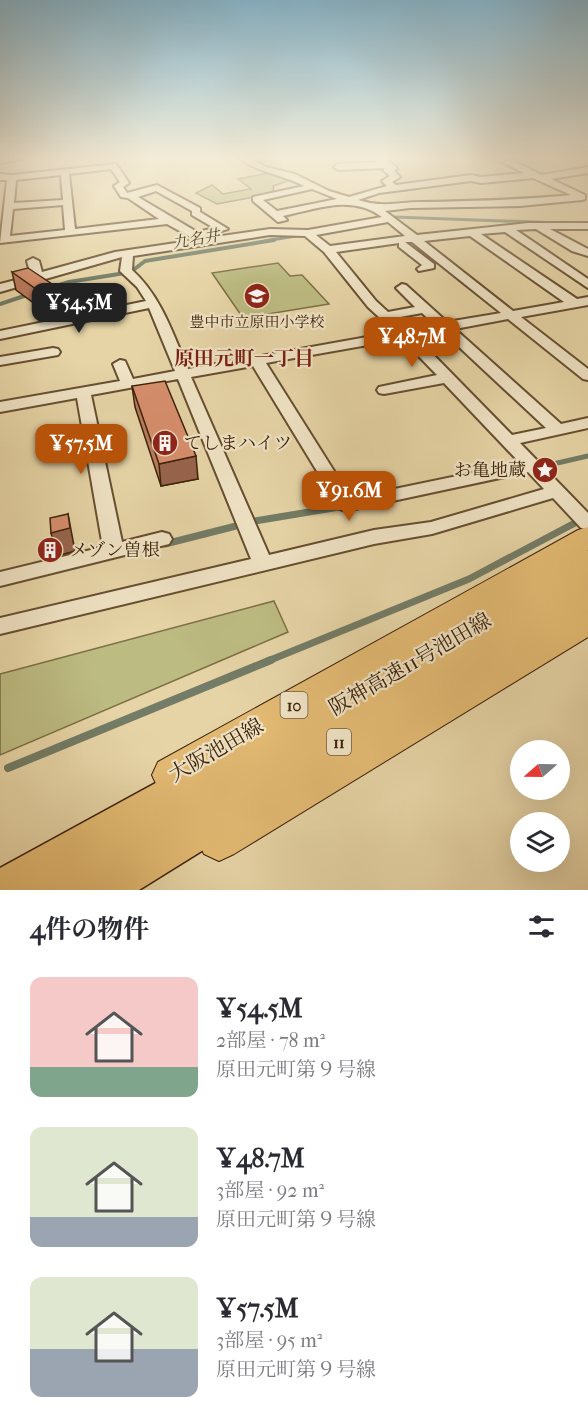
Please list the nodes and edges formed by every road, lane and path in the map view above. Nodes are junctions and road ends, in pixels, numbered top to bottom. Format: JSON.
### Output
{"nodes":[{"id":1,"x":136,"y":200,"type":"edge"},
{"id":2,"x":178,"y":200,"type":"edge"},
{"id":3,"x":257,"y":200,"type":"edge"},
{"id":4,"x":349,"y":200,"type":"joint"},
{"id":5,"x":404,"y":200,"type":"edge"},
{"id":6,"x":513,"y":200,"type":"edge"},
{"id":7,"x":578,"y":200,"type":"edge"},
{"id":8,"x":68,"y":202,"type":"joint"},
{"id":9,"x":520,"y":204,"type":"junction"},
{"id":10,"x":6,"y":205,"type":"edge"},
{"id":11,"x":410,"y":205,"type":"junction"},
{"id":12,"x":377,"y":209,"type":"junction"},
{"id":13,"x":276,"y":214,"type":"junction"},
{"id":14,"x":390,"y":219,"type":"junction"},
{"id":15,"x":169,"y":221,"type":"junction"},
{"id":16,"x":3,"y":224,"type":"edge"},
{"id":17,"x":538,"y":226,"type":"junction"},
{"id":18,"x":588,"y":226,"type":"edge"},
{"id":19,"x":506,"y":228,"type":"junction"},
{"id":20,"x":70,"y":232,"type":"junction"},
{"id":21,"x":287,"y":232,"type":"junction"},
{"id":22,"x":308,"y":232,"type":"junction"},
{"id":23,"x":471,"y":232,"type":"junction"},
{"id":24,"x":201,"y":238,"type":"junction"},
{"id":25,"x":413,"y":239,"type":"junction"},
{"id":26,"x":398,"y":240,"type":"junction"},
{"id":27,"x":5,"y":242,"type":"edge"},
{"id":28,"x":328,"y":250,"type":"junction"},
{"id":29,"x":128,"y":253,"type":"junction"},
{"id":30,"x":588,"y":253,"type":"edge"},
{"id":31,"x":33,"y":261,"type":"dead end"},
{"id":32,"x":423,"y":269,"type":"dead end"},
{"id":33,"x":37,"y":277,"type":"junction"},
{"id":34,"x":588,"y":284,"type":"edge"},
{"id":35,"x":0,"y":288,"type":"edge"},
{"id":36,"x":402,"y":288,"type":"dead end"},
{"id":37,"x":153,"y":303,"type":"junction"},
{"id":38,"x":578,"y":303,"type":"edge"},
{"id":39,"x":425,"y":309,"type":"junction"},
{"id":40,"x":511,"y":315,"type":"junction"},
{"id":41,"x":588,"y":315,"type":"edge"},
{"id":42,"x":384,"y":316,"type":"junction"},
{"id":43,"x":445,"y":327,"type":"junction"},
{"id":44,"x":405,"y":334,"type":"junction"},
{"id":45,"x":0,"y":335,"type":"edge"},
{"id":46,"x":53,"y":352,"type":"dead end"},
{"id":47,"x":257,"y":360,"type":"junction"},
{"id":48,"x":0,"y":361,"type":"edge"},
{"id":49,"x":120,"y":364,"type":"dead end"},
{"id":50,"x":183,"y":373,"type":"junction"},
{"id":51,"x":588,"y":376,"type":"edge"},
{"id":52,"x":446,"y":378,"type":"junction"},
{"id":53,"x":128,"y":383,"type":"junction"},
{"id":54,"x":384,"y":390,"type":"dead end"},
{"id":55,"x":83,"y":392,"type":"junction"},
{"id":56,"x":0,"y":407,"type":"edge"},
{"id":57,"x":588,"y":423,"type":"edge"},
{"id":58,"x":558,"y":430,"type":"junction"},
{"id":59,"x":508,"y":441,"type":"junction"},
{"id":60,"x":532,"y":466,"type":"junction"},
{"id":61,"x":556,"y":491,"type":"junction"},
{"id":62,"x":585,"y":524,"type":"edge"},
{"id":63,"x":162,"y":539,"type":"dead end"},
{"id":64,"x":114,"y":551,"type":"junction"},
{"id":65,"x":263,"y":562,"type":"junction"},
{"id":66,"x":588,"y":562,"type":"edge"},
{"id":67,"x":0,"y":579,"type":"edge"},
{"id":68,"x":588,"y":593,"type":"edge"},
{"id":69,"x":588,"y":621,"type":"edge"},
{"id":70,"x":0,"y":626,"type":"edge"},
{"id":71,"x":0,"y":873,"type":"edge"},
{"id":72,"x":13,"y":890,"type":"edge"},
{"id":73,"x":90,"y":890,"type":"edge"},
{"id":74,"x":134,"y":890,"type":"edge"}],
"edges":[{"from":1,"to":15,"type":"street"},
{"from":2,"to":24,"type":"street"},
{"from":3,"to":13,"type":"street"},
{"from":4,"to":12,"type":"street"},
{"from":4,"to":13,"type":"street"},
{"from":5,"to":11,"type":"street"},
{"from":6,"to":9,"type":"street"},
{"from":7,"to":9,"type":"street"},
{"from":8,"to":10,"type":"street"},
{"from":8,"to":20,"type":"street"},
{"from":9,"to":11,"type":"street"},
{"from":10,"to":16,"type":"street"},
{"from":11,"to":12,"type":"street"},
{"from":12,"to":14,"type":"street"},
{"from":13,"to":21,"type":"street"},
{"from":14,"to":22,"type":"street"},
{"from":14,"to":25,"type":"street"},
{"from":15,"to":20,"type":"street"},
{"from":15,"to":24,"type":"street"},
{"from":16,"to":27,"type":"street"},
{"from":17,"to":18,"type":"street"},
{"from":17,"to":19,"type":"street"},
{"from":17,"to":30,"type":"street"},
{"from":19,"to":23,"type":"street"},
{"from":19,"to":34,"type":"street"},
{"from":20,"to":27,"type":"street"},
{"from":21,"to":22,"type":"street"},
{"from":21,"to":24,"type":"street"},
{"from":22,"to":28,"type":"street"},
{"from":23,"to":25,"type":"street"},
{"from":23,"to":38,"type":"street"},
{"from":24,"to":29,"type":"street"},
{"from":25,"to":26,"type":"street"},
{"from":25,"to":40,"type":"street"},
{"from":26,"to":28,"type":"street"},
{"from":26,"to":32,"type":"street"},
{"from":28,"to":42,"type":"street"},
{"from":29,"to":33,"type":"street"},
{"from":29,"to":37,"type":"street"},
{"from":31,"to":33,"type":"street"},
{"from":33,"to":35,"type":"street"},
{"from":36,"to":39,"type":"street"},
{"from":37,"to":45,"type":"street"},
{"from":37,"to":50,"type":"street"},
{"from":38,"to":40,"type":"street"},
{"from":38,"to":41,"type":"street"},
{"from":39,"to":42,"type":"street"},
{"from":39,"to":43,"type":"street"},
{"from":40,"to":43,"type":"street"},
{"from":40,"to":51,"type":"street"},
{"from":42,"to":44,"type":"street"},
{"from":43,"to":44,"type":"street"},
{"from":43,"to":58,"type":"street"},
{"from":44,"to":47,"type":"street"},
{"from":44,"to":52,"type":"street"},
{"from":46,"to":48,"type":"street"},
{"from":47,"to":50,"type":"street"},
{"from":47,"to":60,"type":"street"},
{"from":49,"to":53,"type":"street"},
{"from":50,"to":53,"type":"street"},
{"from":50,"to":65,"type":"street"},
{"from":52,"to":54,"type":"street"},
{"from":52,"to":59,"type":"street"},
{"from":53,"to":55,"type":"street"},
{"from":55,"to":56,"type":"street"},
{"from":55,"to":64,"type":"street"},
{"from":57,"to":58,"type":"street"},
{"from":58,"to":59,"type":"street"},
{"from":59,"to":60,"type":"street"},
{"from":60,"to":61,"type":"street"},
{"from":61,"to":62,"type":"street"},
{"from":61,"to":65,"type":"street"},
{"from":62,"to":71,"type":"main road","name":"大阪池田線","number":"10"},
{"from":63,"to":64,"type":"street"},
{"from":64,"to":67,"type":"street"},
{"from":65,"to":70,"type":"street"},
{"from":66,"to":72,"type":"highway","name":"阪神高速11号池田線","number":"11"},
{"from":68,"to":73,"type":"highway","name":"阪神高速11号池田線","number":"11"},
{"from":69,"to":74,"type":"main road"}]}
